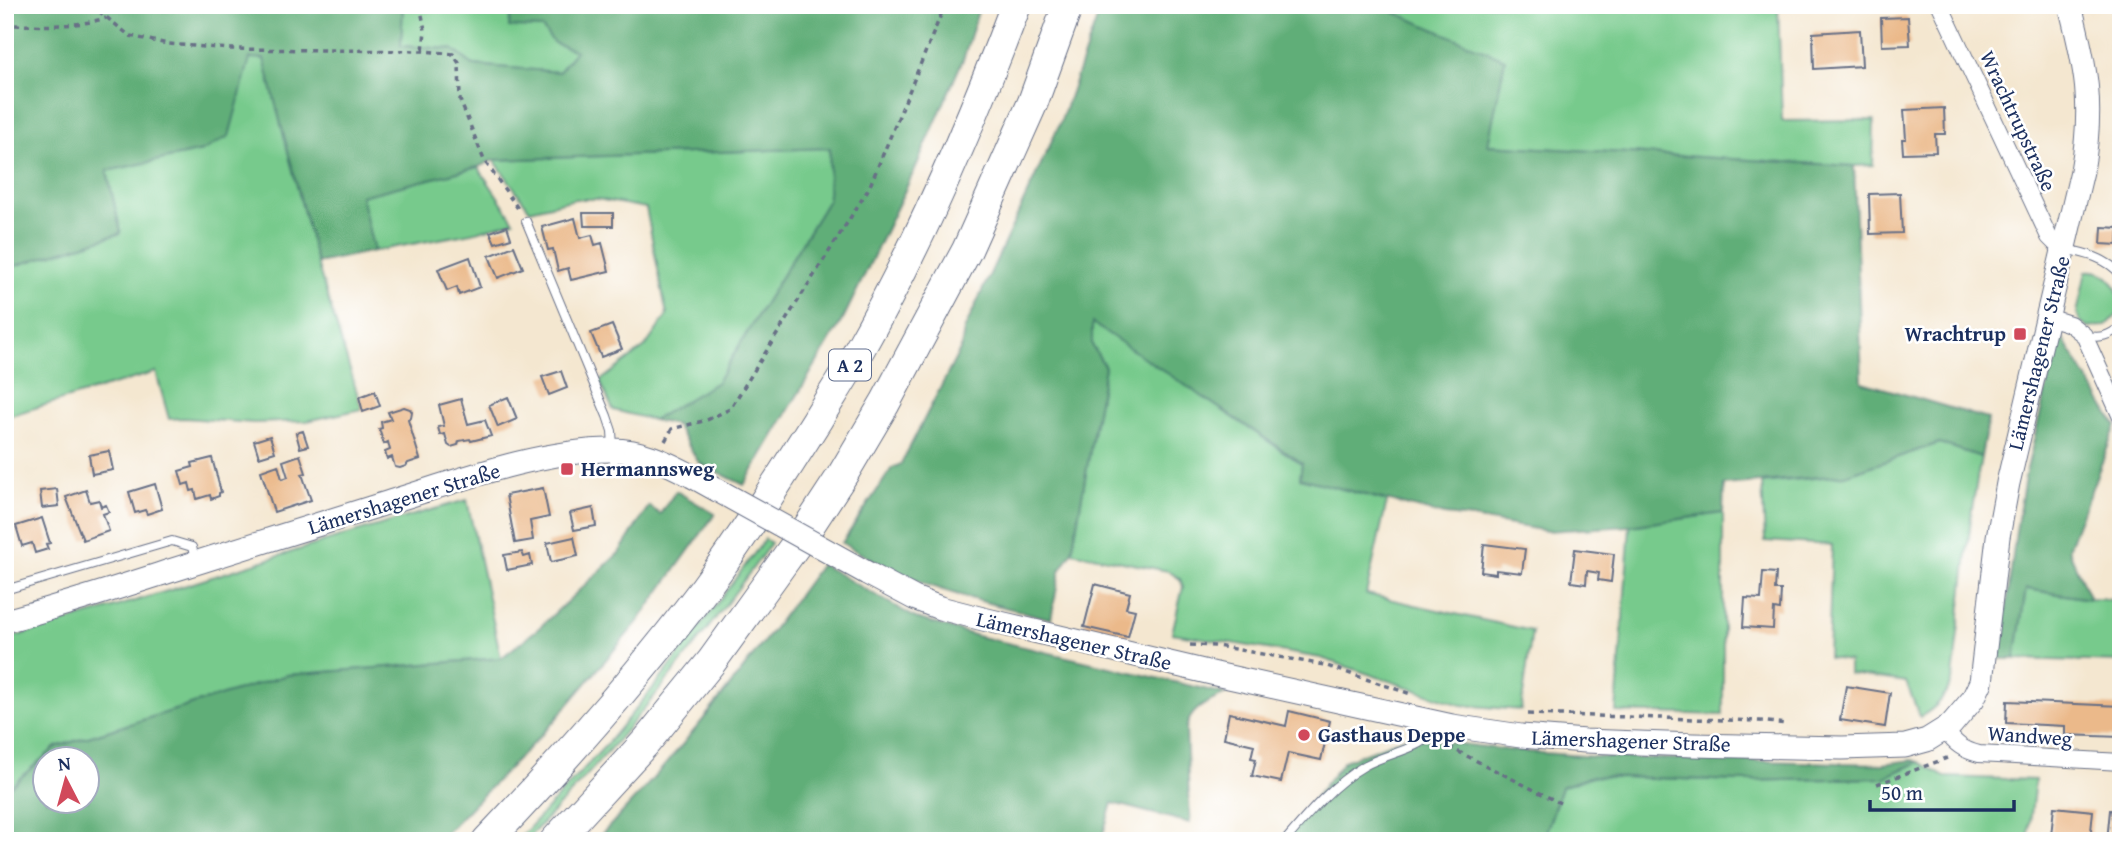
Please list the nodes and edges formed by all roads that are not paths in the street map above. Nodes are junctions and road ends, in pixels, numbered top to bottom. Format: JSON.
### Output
{"nodes":[{"id":1,"x":1016,"y":5,"type":"edge"},
{"id":2,"x":1068,"y":5,"type":"edge"},
{"id":3,"x":1940,"y":5,"type":"edge"},
{"id":4,"x":2070,"y":5,"type":"edge"},
{"id":5,"x":526,"y":221,"type":"road end"},
{"id":6,"x":2065,"y":248,"type":"junction"},
{"id":7,"x":2121,"y":275,"type":"edge"},
{"id":8,"x":2048,"y":317,"type":"junction"},
{"id":9,"x":2121,"y":326,"type":"edge"},
{"id":10,"x":2084,"y":335,"type":"junction"},
{"id":11,"x":2121,"y":416,"type":"edge"},
{"id":12,"x":614,"y":456,"type":"junction"},
{"id":13,"x":196,"y":563,"type":"junction"},
{"id":14,"x":5,"y":590,"type":"edge"},
{"id":15,"x":5,"y":621,"type":"edge"},
{"id":16,"x":1434,"y":730,"type":"junction"},
{"id":17,"x":1952,"y":738,"type":"junction"},
{"id":18,"x":2121,"y":762,"type":"edge"},
{"id":19,"x":487,"y":841,"type":"edge"},
{"id":20,"x":555,"y":841,"type":"edge"},
{"id":21,"x":1285,"y":841,"type":"edge"}],
"edges":[{"from":1,"to":19,"type":"highway","number":"A 2"},
{"from":2,"to":20,"type":"highway","number":"A 2"},
{"from":3,"to":6,"type":"street","name":"Wrachtrupstraße"},
{"from":4,"to":6,"type":"main road","name":"Lämershagener Straße"},
{"from":5,"to":12,"type":"lane"},
{"from":6,"to":7,"type":"lane"},
{"from":6,"to":8,"type":"main road","name":"Lämershagener Straße"},
{"from":8,"to":10,"type":"street"},
{"from":8,"to":17,"type":"main road","name":"Lämershagener Straße"},
{"from":9,"to":10,"type":"lane"},
{"from":10,"to":11,"type":"street"},
{"from":12,"to":13,"type":"main road","name":"Lämershagener Straße"},
{"from":12,"to":16,"type":"main road","name":"Lämershagener Straße","bridge":true},
{"from":13,"to":14,"type":"lane"},
{"from":13,"to":15,"type":"main road","name":"Lämershagener Straße"},
{"from":16,"to":17,"type":"main road","name":"Lämershagener Straße"},
{"from":16,"to":21,"type":"lane"},
{"from":17,"to":18,"type":"street","name":"Wandweg"}]}
